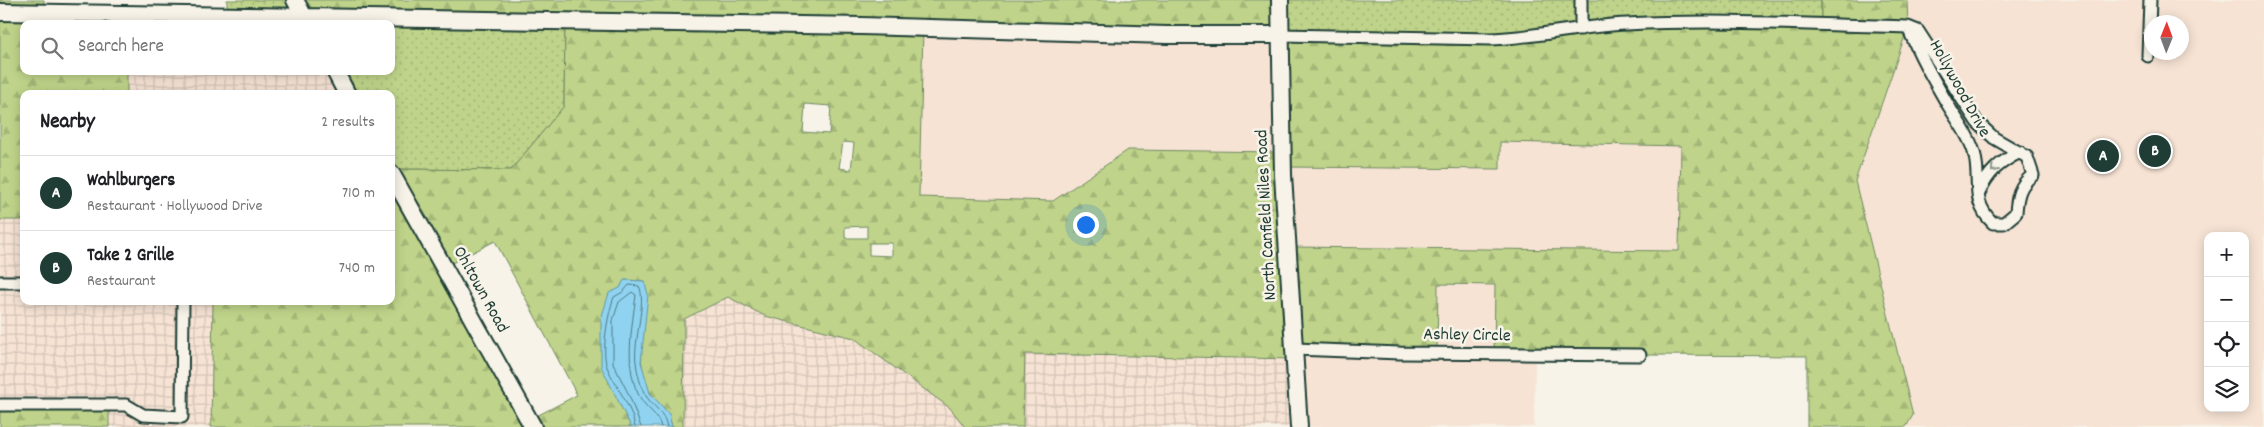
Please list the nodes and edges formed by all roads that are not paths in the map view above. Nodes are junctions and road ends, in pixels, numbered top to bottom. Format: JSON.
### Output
{"nodes":[{"id":1,"x":295,"y":0,"type":"edge"},
{"id":2,"x":1280,"y":0,"type":"edge"},
{"id":3,"x":1581,"y":0,"type":"edge"},
{"id":4,"x":2150,"y":0,"type":"edge"},
{"id":5,"x":0,"y":12,"type":"edge"},
{"id":6,"x":2149,"y":15,"type":"edge"},
{"id":7,"x":306,"y":20,"type":"edge"},
{"id":8,"x":395,"y":21,"type":"edge"},
{"id":9,"x":1908,"y":27,"type":"junction"},
{"id":10,"x":1581,"y":29,"type":"junction"},
{"id":11,"x":1280,"y":35,"type":"junction"},
{"id":12,"x":336,"y":75,"type":"edge"},
{"id":13,"x":345,"y":90,"type":"edge"},
{"id":14,"x":2020,"y":152,"type":"junction"},
{"id":15,"x":395,"y":180,"type":"edge"},
{"id":16,"x":1978,"y":196,"type":"junction"},
{"id":17,"x":0,"y":282,"type":"edge"},
{"id":18,"x":20,"y":282,"type":"edge"},
{"id":19,"x":183,"y":305,"type":"edge"},
{"id":20,"x":1294,"y":349,"type":"junction"},
{"id":21,"x":1640,"y":355,"type":"dead end"},
{"id":22,"x":0,"y":405,"type":"edge"},
{"id":23,"x":526,"y":425,"type":"edge"},
{"id":24,"x":1299,"y":427,"type":"edge"}],
"edges":[{"from":1,"to":7,"type":"street"},
{"from":2,"to":11,"type":"street","name":"North Canfield Niles Road"},
{"from":3,"to":10,"type":"street"},
{"from":4,"to":6,"type":"street"},
{"from":5,"to":7,"type":"street"},
{"from":8,"to":11,"type":"street"},
{"from":9,"to":10,"type":"street","name":"Hollywood Drive"},
{"from":9,"to":14,"type":"street","name":"Hollywood Drive"},
{"from":9,"to":16,"type":"street","name":"Hollywood Drive"},
{"from":10,"to":11,"type":"street","name":"Hollywood Drive"},
{"from":11,"to":20,"type":"street","name":"North Canfield Niles Road"},
{"from":12,"to":13,"type":"street"},
{"from":14,"to":16,"type":"street","one_way":true},
{"from":14,"to":16,"type":"street","name":"Hollywood Drive"},
{"from":15,"to":23,"type":"street","name":"Ohltown Road"},
{"from":17,"to":18,"type":"street"},
{"from":19,"to":22,"type":"street"},
{"from":20,"to":21,"type":"street","name":"Ashley Circle"},
{"from":20,"to":24,"type":"street","name":"North Canfield Niles Road"}]}
